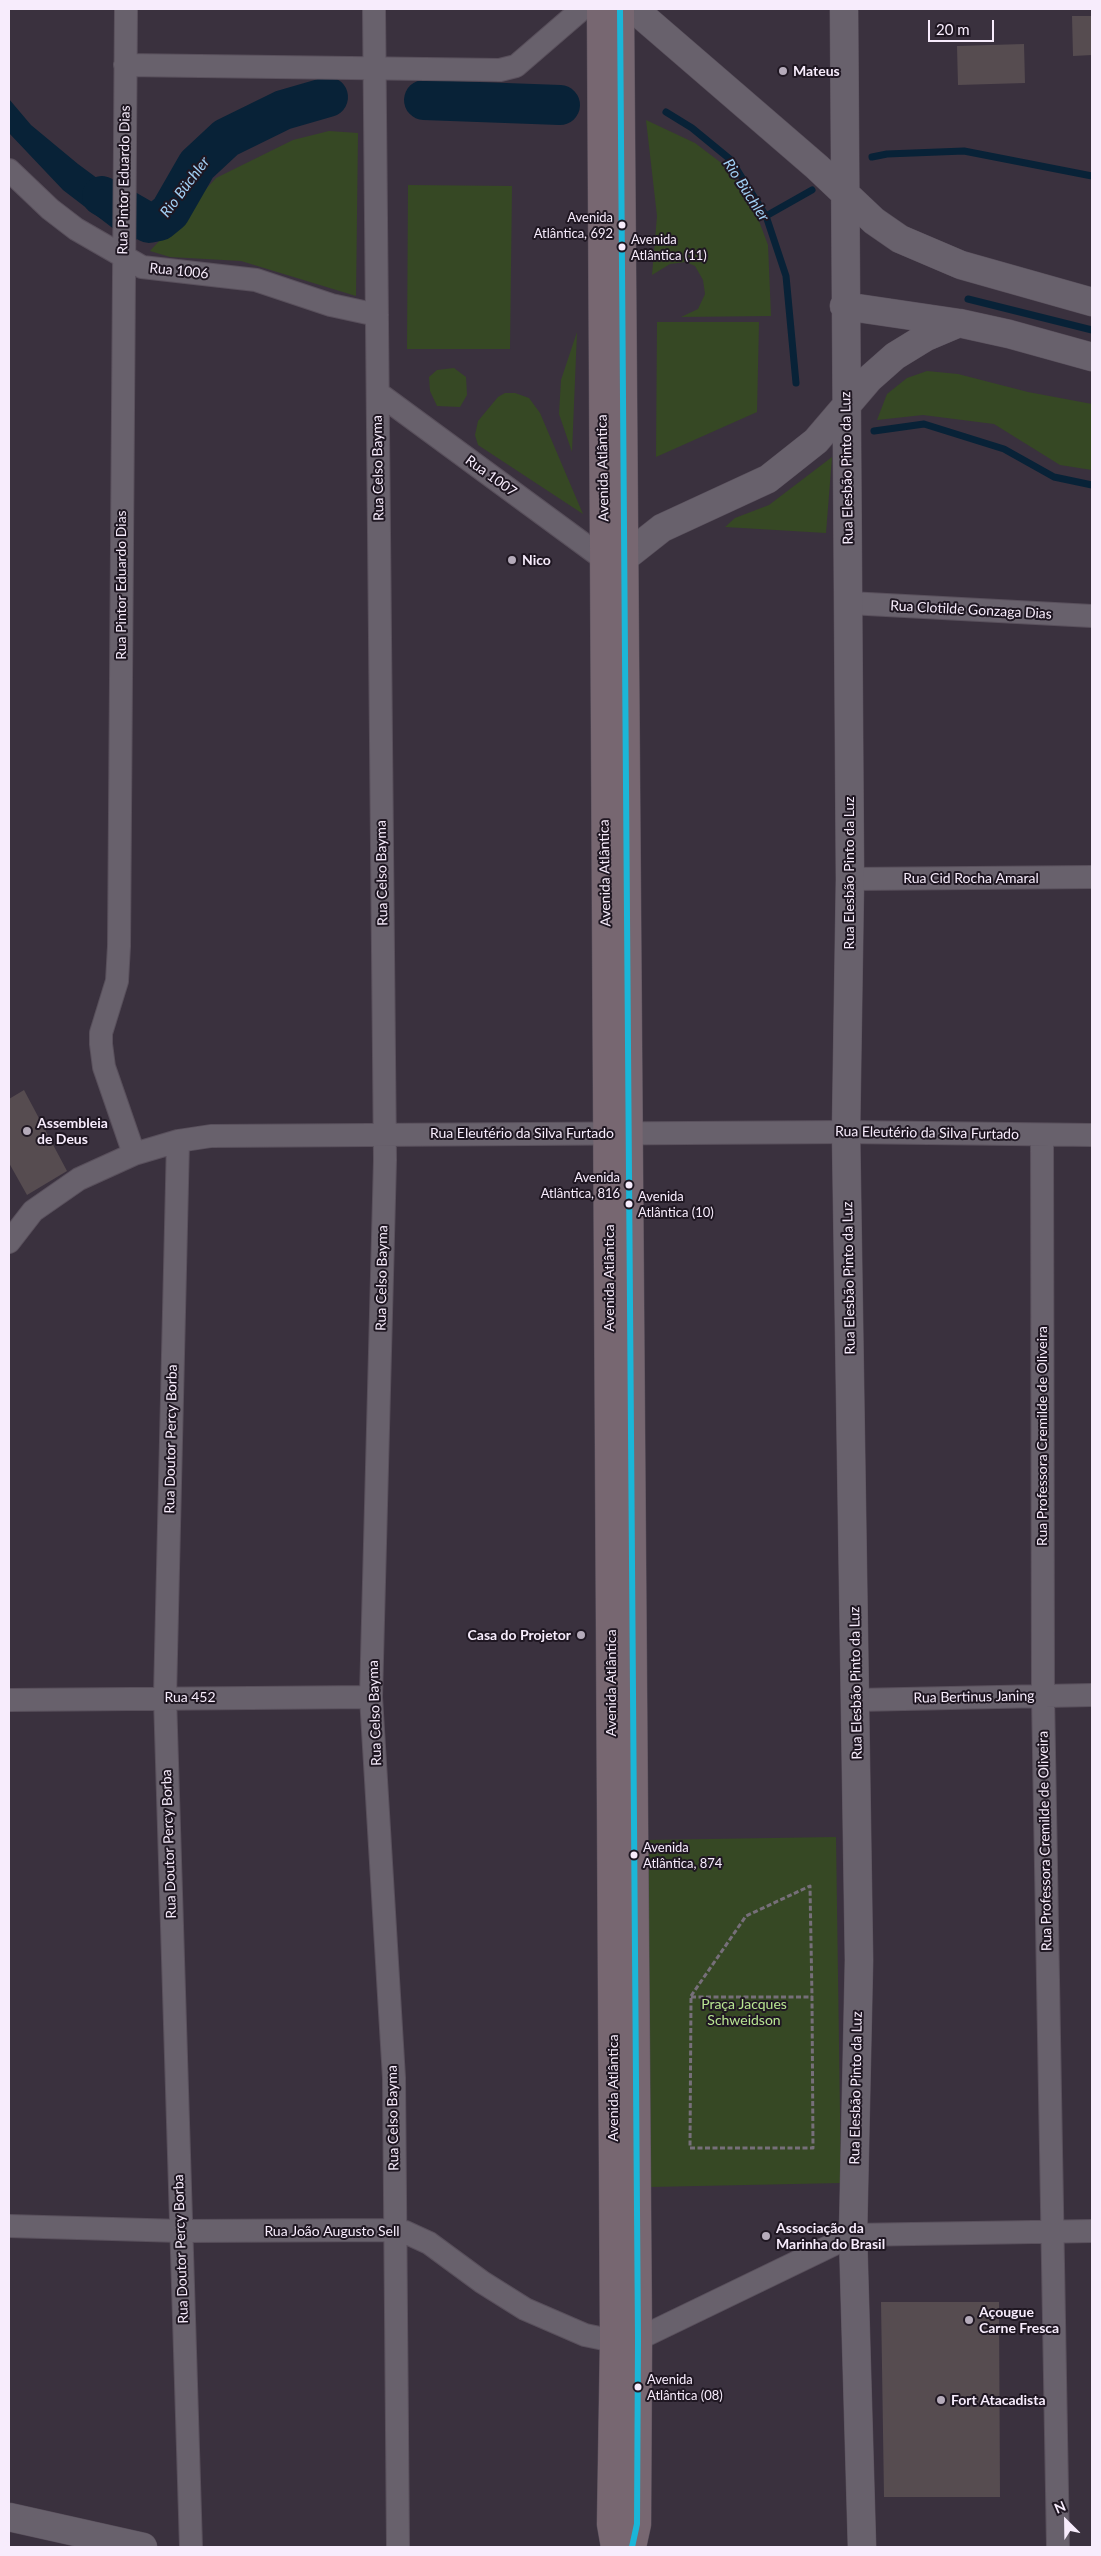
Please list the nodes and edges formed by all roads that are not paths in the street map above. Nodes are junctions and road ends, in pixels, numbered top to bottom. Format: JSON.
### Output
{"nodes":[{"id":1,"x":126,"y":9,"type":"edge"},
{"id":2,"x":374,"y":9,"type":"edge"},
{"id":3,"x":582,"y":9,"type":"edge"},
{"id":4,"x":601,"y":9,"type":"edge"},
{"id":5,"x":620,"y":9,"type":"edge"},
{"id":6,"x":634,"y":9,"type":"edge"},
{"id":7,"x":844,"y":9,"type":"edge"},
{"id":8,"x":125,"y":65,"type":"junction"},
{"id":9,"x":374,"y":69,"type":"junction"},
{"id":10,"x":9,"y":170,"type":"edge"},
{"id":11,"x":844,"y":192,"type":"junction"},
{"id":12,"x":123,"y":247,"type":"junction"},
{"id":13,"x":1092,"y":302,"type":"edge"},
{"id":14,"x":844,"y":306,"type":"junction"},
{"id":15,"x":377,"y":315,"type":"junction"},
{"id":16,"x":958,"y":323,"type":"junction"},
{"id":17,"x":1092,"y":357,"type":"edge"},
{"id":18,"x":378,"y":393,"type":"junction"},
{"id":19,"x":846,"y":407,"type":"junction"},
{"id":20,"x":614,"y":559,"type":"junction"},
{"id":21,"x":849,"y":604,"type":"junction"},
{"id":22,"x":1092,"y":616,"type":"edge"},
{"id":23,"x":1092,"y":877,"type":"edge"},
{"id":24,"x":850,"y":879,"type":"junction"},
{"id":25,"x":846,"y":1132,"type":"junction"},
{"id":26,"x":619,"y":1133,"type":"junction"},
{"id":27,"x":385,"y":1134,"type":"junction"},
{"id":28,"x":1042,"y":1135,"type":"junction"},
{"id":29,"x":1092,"y":1135,"type":"edge"},
{"id":30,"x":178,"y":1141,"type":"junction"},
{"id":31,"x":134,"y":1154,"type":"junction"},
{"id":32,"x":9,"y":1242,"type":"edge"},
{"id":33,"x":1092,"y":1695,"type":"edge"},
{"id":34,"x":1043,"y":1696,"type":"junction"},
{"id":35,"x":165,"y":1697,"type":"junction"},
{"id":36,"x":371,"y":1697,"type":"junction"},
{"id":37,"x":9,"y":1700,"type":"edge"},
{"id":38,"x":857,"y":1700,"type":"junction"},
{"id":39,"x":9,"y":2226,"type":"edge"},
{"id":40,"x":395,"y":2230,"type":"junction"},
{"id":41,"x":181,"y":2231,"type":"junction"},
{"id":42,"x":1053,"y":2231,"type":"junction"},
{"id":43,"x":1092,"y":2231,"type":"edge"},
{"id":44,"x":853,"y":2235,"type":"junction"},
{"id":45,"x":626,"y":2340,"type":"junction"},
{"id":46,"x":9,"y":2517,"type":"edge"},
{"id":47,"x":624,"y":2536,"type":"edge"},
{"id":48,"x":143,"y":2547,"type":"edge"},
{"id":49,"x":191,"y":2547,"type":"edge"},
{"id":50,"x":398,"y":2547,"type":"edge"},
{"id":51,"x":862,"y":2547,"type":"edge"},
{"id":52,"x":1058,"y":2547,"type":"edge"}],
"edges":[{"from":1,"to":8,"type":"street","name":"Rua Pintor Eduardo Dias"},
{"from":2,"to":9,"type":"street","name":"Rua Celso Bayma"},
{"from":3,"to":9,"type":"street"},
{"from":4,"to":20,"type":"main road","name":"Avenida Atlântica"},
{"from":5,"to":20,"type":"main road","name":"Avenida Atlântica"},
{"from":6,"to":11,"type":"street"},
{"from":7,"to":11,"type":"street","name":"Rua Elesbão Pinto da Luz"},
{"from":8,"to":9,"type":"street"},
{"from":8,"to":12,"type":"street","name":"Rua Pintor Eduardo Dias"},
{"from":9,"to":15,"type":"street","name":"Rua Celso Bayma"},
{"from":10,"to":12,"type":"street","name":"Rua 1006"},
{"from":11,"to":13,"type":"street"},
{"from":11,"to":14,"type":"street","name":"Rua Elesbão Pinto da Luz"},
{"from":12,"to":15,"type":"street","name":"Rua 1006"},
{"from":12,"to":31,"type":"street","name":"Rua Pintor Eduardo Dias"},
{"from":14,"to":16,"type":"street"},
{"from":14,"to":19,"type":"street","name":"Rua Elesbão Pinto da Luz"},
{"from":15,"to":18,"type":"street","name":"Rua Celso Bayma"},
{"from":16,"to":17,"type":"street"},
{"from":16,"to":19,"type":"street"},
{"from":18,"to":20,"type":"street","name":"Rua 1007"},
{"from":18,"to":27,"type":"street","name":"Rua Celso Bayma"},
{"from":19,"to":20,"type":"street"},
{"from":19,"to":21,"type":"street","name":"Rua Elesbão Pinto da Luz"},
{"from":20,"to":26,"type":"main road","name":"Avenida Atlântica"},
{"from":21,"to":22,"type":"street","name":"Rua Clotilde Gonzaga Dias"},
{"from":21,"to":24,"type":"street","name":"Rua Elesbão Pinto da Luz"},
{"from":23,"to":24,"type":"street","name":"Rua Cid Rocha Amaral"},
{"from":24,"to":25,"type":"street","name":"Rua Elesbão Pinto da Luz"},
{"from":25,"to":26,"type":"street","name":"Rua Eleutério da Silva Furtado"},
{"from":25,"to":28,"type":"street","name":"Rua Eleutério da Silva Furtado"},
{"from":25,"to":38,"type":"street","name":"Rua Elesbão Pinto da Luz"},
{"from":26,"to":27,"type":"street","name":"Rua Eleutério da Silva Furtado"},
{"from":26,"to":45,"type":"main road","name":"Avenida Atlântica"},
{"from":27,"to":30,"type":"street","name":"Rua Eleutério da Silva Furtado"},
{"from":27,"to":36,"type":"street","name":"Rua Celso Bayma"},
{"from":28,"to":29,"type":"street","name":"Rua Eleutério da Silva Furtado"},
{"from":28,"to":34,"type":"street","name":"Rua Professora Cremilde de Oliveira"},
{"from":30,"to":31,"type":"street","name":"Rua Eleutério da Silva Furtado"},
{"from":30,"to":35,"type":"street","name":"Rua Doutor Percy Borba"},
{"from":31,"to":32,"type":"street","name":"Rua Eleutério da Silva Furtado"},
{"from":33,"to":34,"type":"street","name":"Rua Bertinus Janing"},
{"from":34,"to":38,"type":"street","name":"Rua Bertinus Janing"},
{"from":34,"to":42,"type":"street","name":"Rua Professora Cremilde de Oliveira"},
{"from":35,"to":36,"type":"street","name":"Rua 452"},
{"from":35,"to":37,"type":"street","name":"Rua 452"},
{"from":35,"to":41,"type":"street","name":"Rua Doutor Percy Borba"},
{"from":36,"to":40,"type":"street","name":"Rua Celso Bayma"},
{"from":38,"to":44,"type":"street","name":"Rua Elesbão Pinto da Luz"},
{"from":39,"to":41,"type":"street","name":"Rua João Augusto Sell"},
{"from":40,"to":41,"type":"street","name":"Rua João Augusto Sell"},
{"from":40,"to":45,"type":"street","name":"Rua João Augusto Sell"},
{"from":40,"to":50,"type":"street","name":"Rua Celso Bayma"},
{"from":41,"to":49,"type":"street","name":"Rua Doutor Percy Borba"},
{"from":42,"to":43,"type":"street"},
{"from":42,"to":44,"type":"street"},
{"from":42,"to":52,"type":"street","name":"Rua Professora Cremilde de Oliveira"},
{"from":44,"to":45,"type":"street"},
{"from":44,"to":51,"type":"street","name":"Rua Elesbão Pinto da Luz"},
{"from":45,"to":47,"type":"main road","name":"Avenida Atlântica"},
{"from":46,"to":48,"type":"street"}]}
